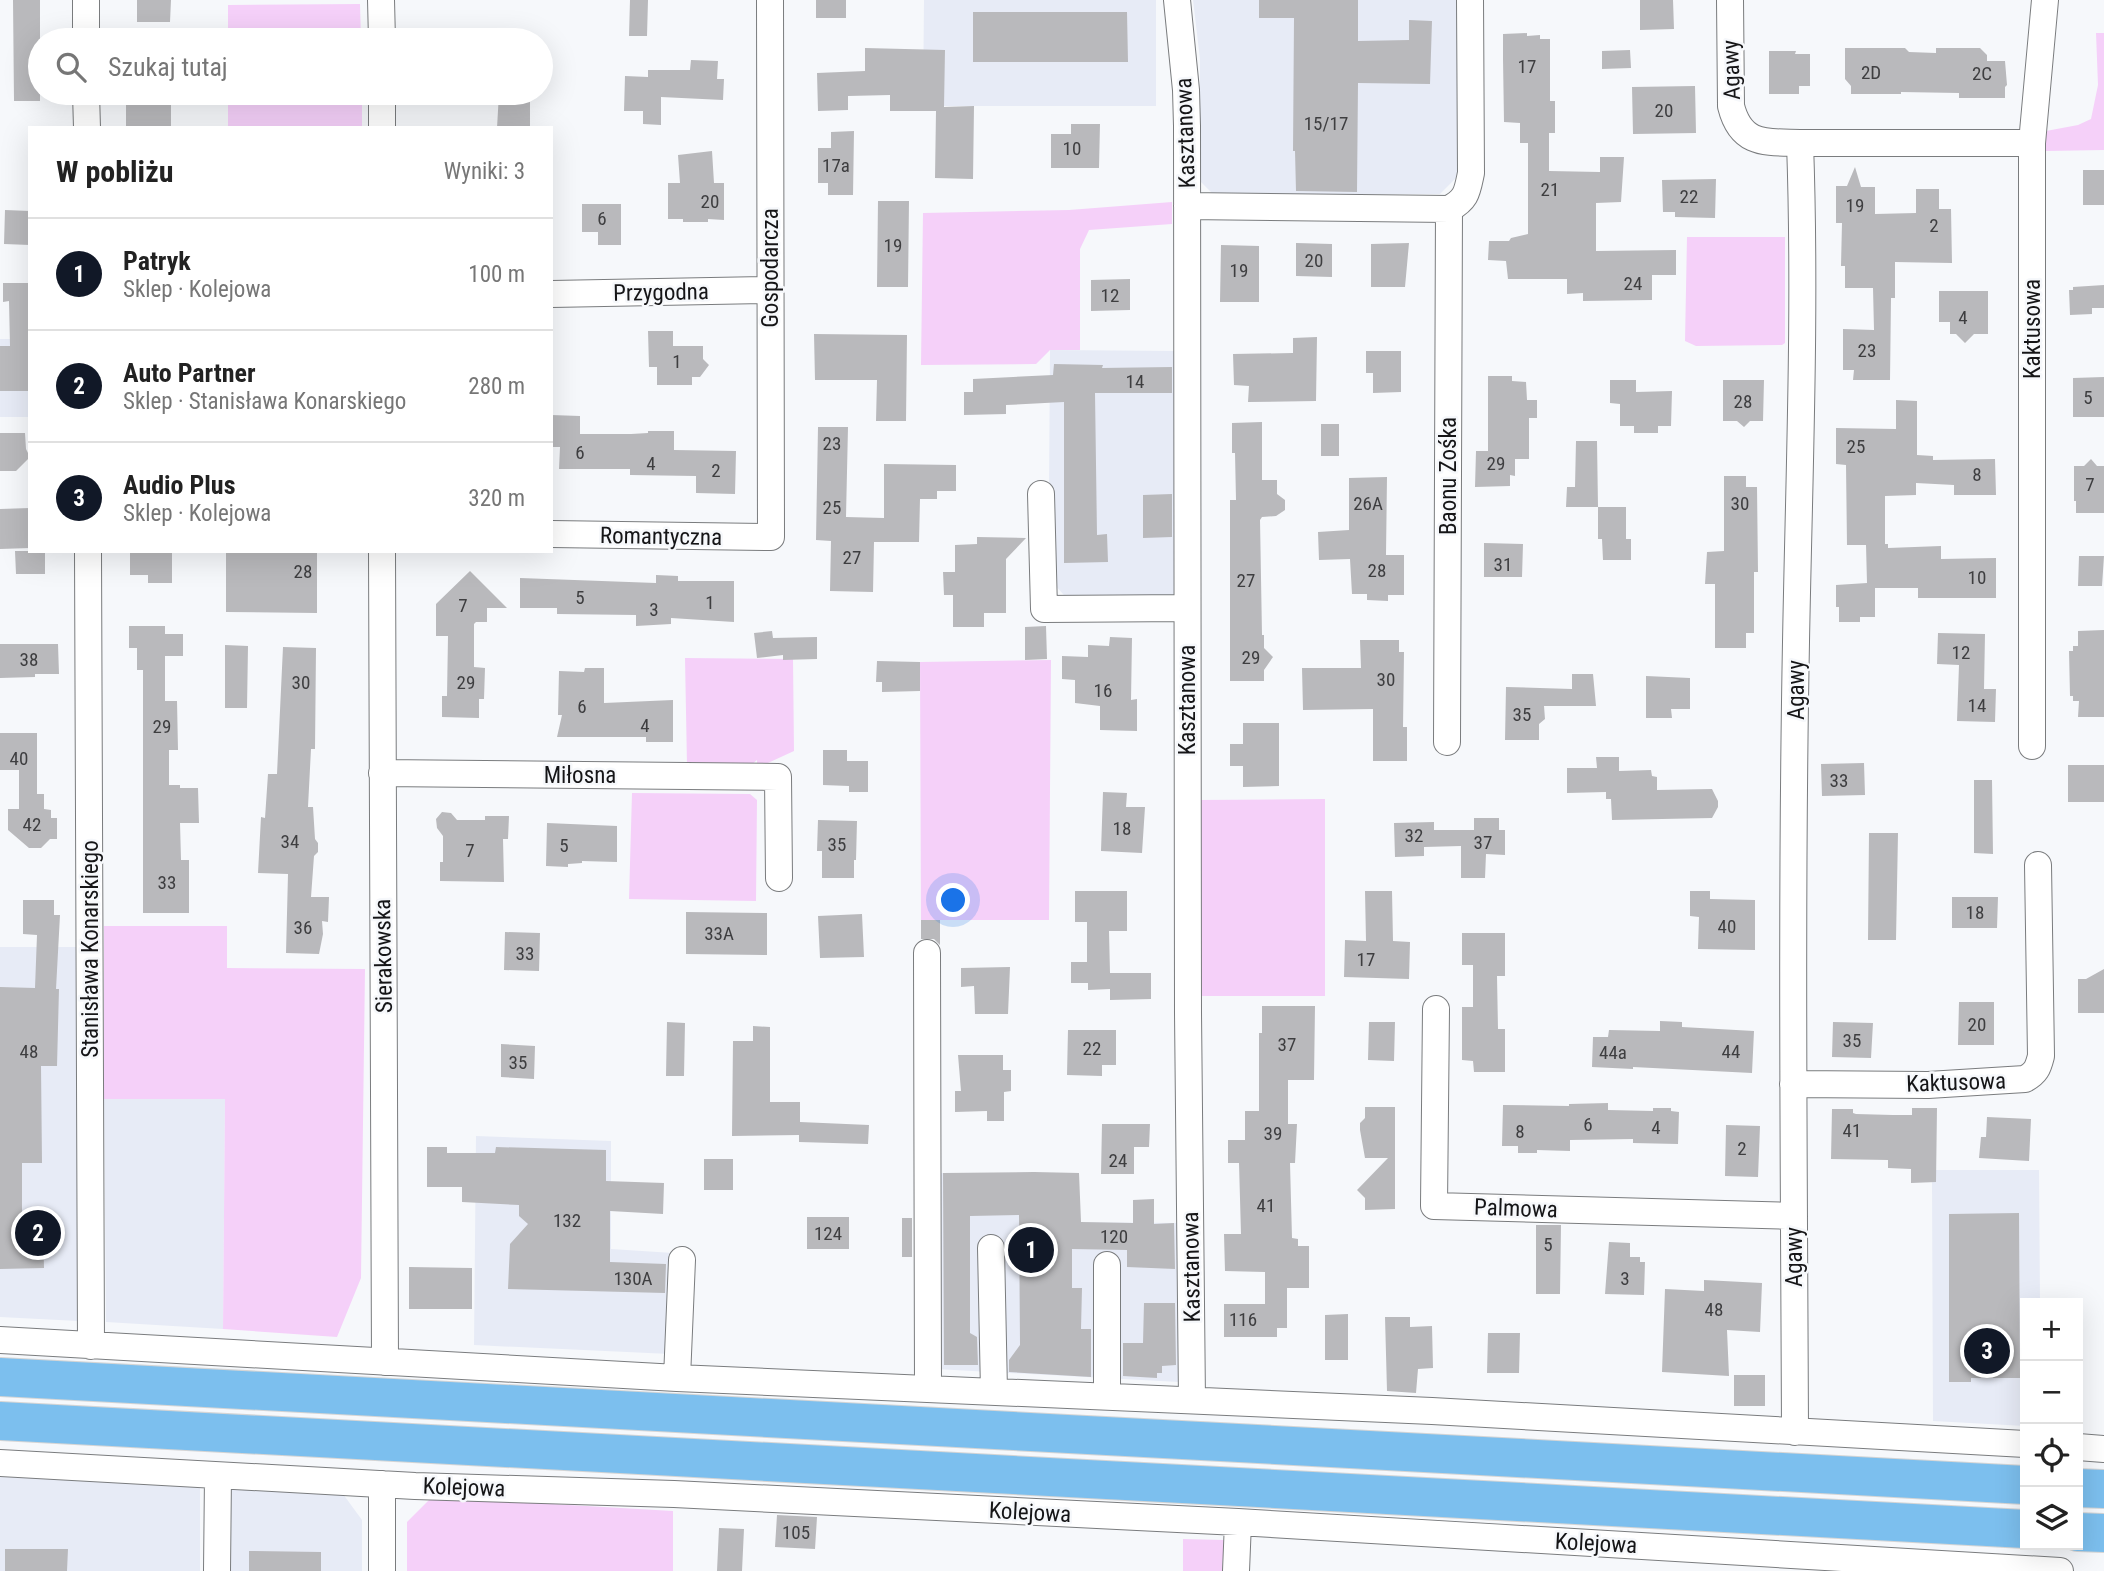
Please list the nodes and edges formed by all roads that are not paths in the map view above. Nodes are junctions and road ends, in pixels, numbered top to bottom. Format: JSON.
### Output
{"nodes":[{"id":1,"x":86,"y":0,"type":"edge"},
{"id":2,"x":382,"y":0,"type":"edge"},
{"id":3,"x":770,"y":0,"type":"edge"},
{"id":4,"x":1177,"y":0,"type":"edge"},
{"id":5,"x":1471,"y":0,"type":"edge"},
{"id":6,"x":1730,"y":0,"type":"edge"},
{"id":7,"x":2045,"y":0,"type":"edge"},
{"id":8,"x":86,"y":28,"type":"edge"},
{"id":9,"x":382,"y":28,"type":"edge"},
{"id":10,"x":86,"y":105,"type":"edge"},
{"id":11,"x":382,"y":105,"type":"edge"},
{"id":12,"x":87,"y":126,"type":"edge"},
{"id":13,"x":382,"y":126,"type":"edge"},
{"id":14,"x":1800,"y":143,"type":"junction"},
{"id":15,"x":2032,"y":143,"type":"junction"},
{"id":16,"x":1187,"y":206,"type":"junction"},
{"id":17,"x":1449,"y":209,"type":"junction"},
{"id":18,"x":771,"y":290,"type":"junction"},
{"id":19,"x":553,"y":294,"type":"edge"},
{"id":20,"x":1041,"y":494,"type":"dead end"},
{"id":21,"x":553,"y":534,"type":"edge"},
{"id":22,"x":771,"y":537,"type":"joint"},
{"id":23,"x":88,"y":553,"type":"edge"},
{"id":24,"x":382,"y":553,"type":"edge"},
{"id":25,"x":1187,"y":608,"type":"junction"},
{"id":26,"x":1447,"y":742,"type":"dead end"},
{"id":27,"x":2032,"y":746,"type":"dead end"},
{"id":28,"x":382,"y":773,"type":"junction"},
{"id":29,"x":2038,"y":865,"type":"dead end"},
{"id":30,"x":779,"y":878,"type":"dead end"},
{"id":31,"x":927,"y":953,"type":"dead end"},
{"id":32,"x":1436,"y":1009,"type":"dead end"},
{"id":33,"x":1793,"y":1084,"type":"junction"},
{"id":34,"x":1794,"y":1216,"type":"junction"},
{"id":35,"x":991,"y":1248,"type":"dead end"},
{"id":36,"x":682,"y":1260,"type":"dead end"},
{"id":37,"x":1107,"y":1265,"type":"dead end"},
{"id":38,"x":0,"y":1340,"type":"edge"},
{"id":39,"x":91,"y":1346,"type":"junction"},
{"id":40,"x":386,"y":1362,"type":"junction"},
{"id":41,"x":0,"y":1377,"type":"edge"},
{"id":42,"x":677,"y":1378,"type":"junction"},
{"id":43,"x":928,"y":1387,"type":"junction"},
{"id":44,"x":994,"y":1391,"type":"junction"},
{"id":45,"x":1107,"y":1396,"type":"junction"},
{"id":46,"x":1192,"y":1400,"type":"junction"},
{"id":47,"x":0,"y":1421,"type":"edge"},
{"id":48,"x":1795,"y":1432,"type":"junction"},
{"id":49,"x":2020,"y":1444,"type":"edge"},
{"id":50,"x":2083,"y":1447,"type":"edge"},
{"id":51,"x":2104,"y":1449,"type":"edge"},
{"id":52,"x":0,"y":1463,"type":"edge"},
{"id":53,"x":218,"y":1476,"type":"junction"},
{"id":54,"x":382,"y":1484,"type":"junction"},
{"id":55,"x":2020,"y":1485,"type":"edge"},
{"id":56,"x":2083,"y":1488,"type":"edge"},
{"id":57,"x":2104,"y":1489,"type":"edge"},
{"id":58,"x":1237,"y":1522,"type":"junction"},
{"id":59,"x":2020,"y":1529,"type":"edge"},
{"id":60,"x":2083,"y":1532,"type":"edge"},
{"id":61,"x":2104,"y":1533,"type":"edge"},
{"id":62,"x":217,"y":1571,"type":"edge"},
{"id":63,"x":382,"y":1571,"type":"edge"},
{"id":64,"x":1236,"y":1571,"type":"edge"},
{"id":65,"x":2060,"y":1571,"type":"edge"}],
"edges":[{"from":1,"to":8,"type":"street"},
{"from":2,"to":9,"type":"street"},
{"from":3,"to":18,"type":"street","name":"Gospodarcza"},
{"from":4,"to":16,"type":"street","name":"Kasztanowa"},
{"from":5,"to":17,"type":"street"},
{"from":6,"to":14,"type":"street","name":"Agawy"},
{"from":7,"to":15,"type":"street","name":"Kaktusowa"},
{"from":10,"to":12,"type":"street"},
{"from":11,"to":13,"type":"street"},
{"from":14,"to":15,"type":"street"},
{"from":14,"to":33,"type":"street","name":"Agawy"},
{"from":15,"to":27,"type":"street","name":"Kaktusowa"},
{"from":16,"to":17,"type":"street"},
{"from":16,"to":25,"type":"street","name":"Kasztanowa"},
{"from":17,"to":26,"type":"street","name":"Baonu Zośka"},
{"from":18,"to":19,"type":"street","name":"Przygodna"},
{"from":18,"to":22,"type":"street","name":"Gospodarcza"},
{"from":20,"to":25,"type":"street"},
{"from":21,"to":22,"type":"street","name":"Romantyczna"},
{"from":23,"to":39,"type":"street","name":"Stanisława Konarskiego"},
{"from":24,"to":28,"type":"street","name":"Sierakowska"},
{"from":25,"to":46,"type":"street","name":"Kasztanowa"},
{"from":28,"to":30,"type":"street","name":"Miłosna"},
{"from":28,"to":40,"type":"street","name":"Sierakowska"},
{"from":29,"to":33,"type":"street","name":"Kaktusowa"},
{"from":31,"to":43,"type":"street"},
{"from":32,"to":34,"type":"street","name":"Palmowa"},
{"from":33,"to":34,"type":"street","name":"Agawy"},
{"from":34,"to":48,"type":"street","name":"Agawy"},
{"from":35,"to":44,"type":"street"},
{"from":36,"to":42,"type":"street"},
{"from":37,"to":45,"type":"street"},
{"from":38,"to":39,"type":"street"},
{"from":39,"to":40,"type":"street"},
{"from":40,"to":42,"type":"street"},
{"from":41,"to":55,"type":"highway"},
{"from":42,"to":43,"type":"street"},
{"from":43,"to":44,"type":"street"},
{"from":44,"to":45,"type":"street"},
{"from":45,"to":46,"type":"street"},
{"from":46,"to":48,"type":"street"},
{"from":47,"to":59,"type":"highway","name":"Kolejowa"},
{"from":48,"to":49,"type":"street"},
{"from":50,"to":51,"type":"street"},
{"from":52,"to":53,"type":"street","name":"Kolejowa"},
{"from":53,"to":54,"type":"street","name":"Kolejowa"},
{"from":53,"to":62,"type":"street"},
{"from":54,"to":58,"type":"street","name":"Kolejowa"},
{"from":54,"to":63,"type":"street"},
{"from":56,"to":57,"type":"highway"},
{"from":58,"to":64,"type":"street"},
{"from":58,"to":65,"type":"street","name":"Kolejowa"},
{"from":60,"to":61,"type":"highway"}]}
